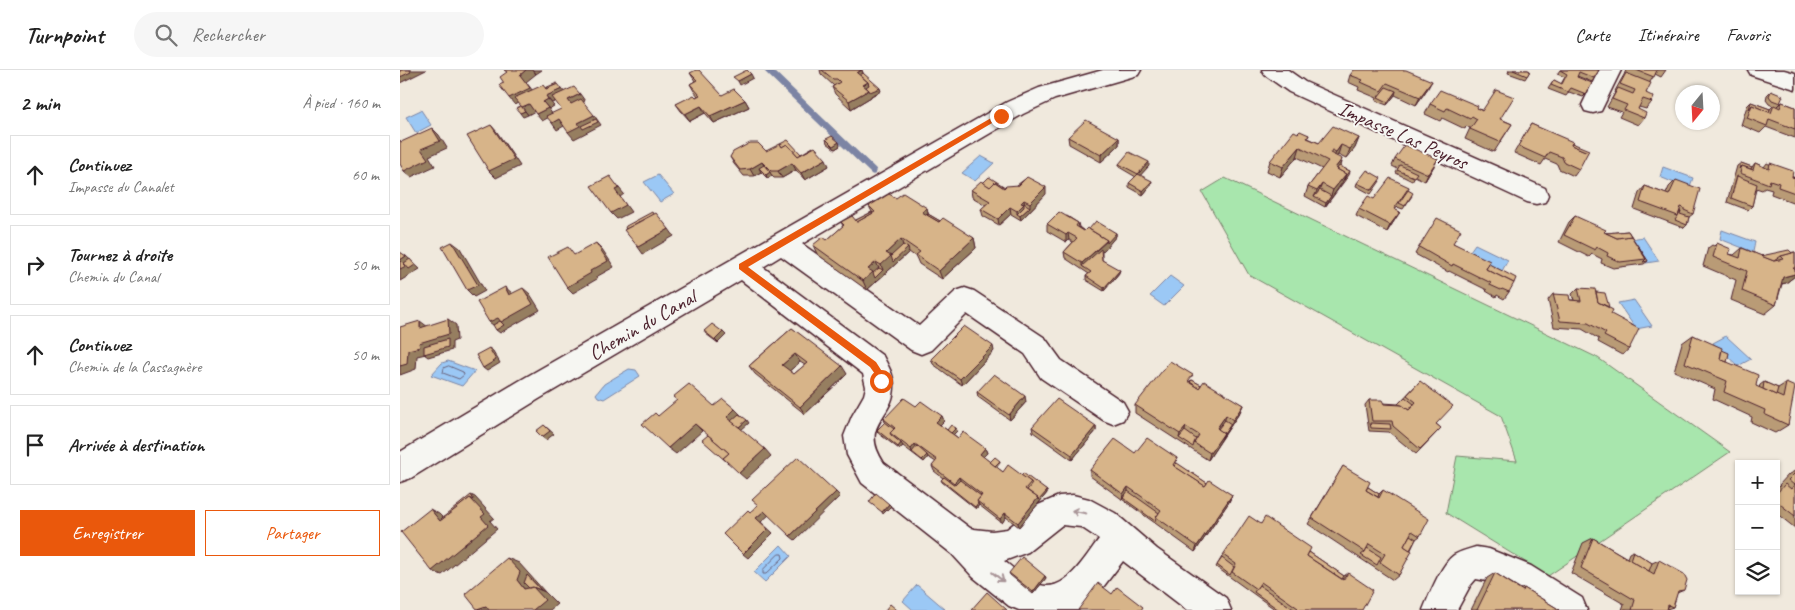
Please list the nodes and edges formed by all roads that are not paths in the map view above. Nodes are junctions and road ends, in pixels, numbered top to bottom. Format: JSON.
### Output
{"nodes":[{"id":1,"x":1130,"y":70,"type":"edge"},
{"id":2,"x":1273,"y":70,"type":"edge"},
{"id":3,"x":1610,"y":70,"type":"edge"},
{"id":4,"x":1759,"y":70,"type":"edge"},
{"id":5,"x":1795,"y":81,"type":"edge"},
{"id":6,"x":1593,"y":105,"type":"dead end"},
{"id":7,"x":1536,"y":195,"type":"dead end"},
{"id":8,"x":782,"y":243,"type":"junction"},
{"id":9,"x":742,"y":266,"type":"junction"},
{"id":10,"x":1113,"y":411,"type":"dead end"},
{"id":11,"x":400,"y":468,"type":"edge"},
{"id":12,"x":1120,"y":538,"type":"junction"},
{"id":13,"x":963,"y":543,"type":"junction"},
{"id":14,"x":1214,"y":610,"type":"edge"},
{"id":15,"x":1440,"y":610,"type":"edge"},
{"id":16,"x":1570,"y":610,"type":"edge"}],
"edges":[{"from":1,"to":8,"type":"street","name":"Chemin du Canal"},
{"from":2,"to":7,"type":"street","name":"Impasse Las Peyros"},
{"from":3,"to":6,"type":"street"},
{"from":4,"to":5,"type":"street"},
{"from":8,"to":9,"type":"street","name":"Chemin du Canal"},
{"from":8,"to":10,"type":"street"},
{"from":9,"to":11,"type":"street","name":"Chemin du Canal"},
{"from":9,"to":13,"type":"street"},
{"from":12,"to":13,"type":"street","one_way":true},
{"from":13,"to":12,"type":"street","one_way":true},
{"from":12,"to":14,"type":"street"},
{"from":15,"to":16,"type":"street"}]}
